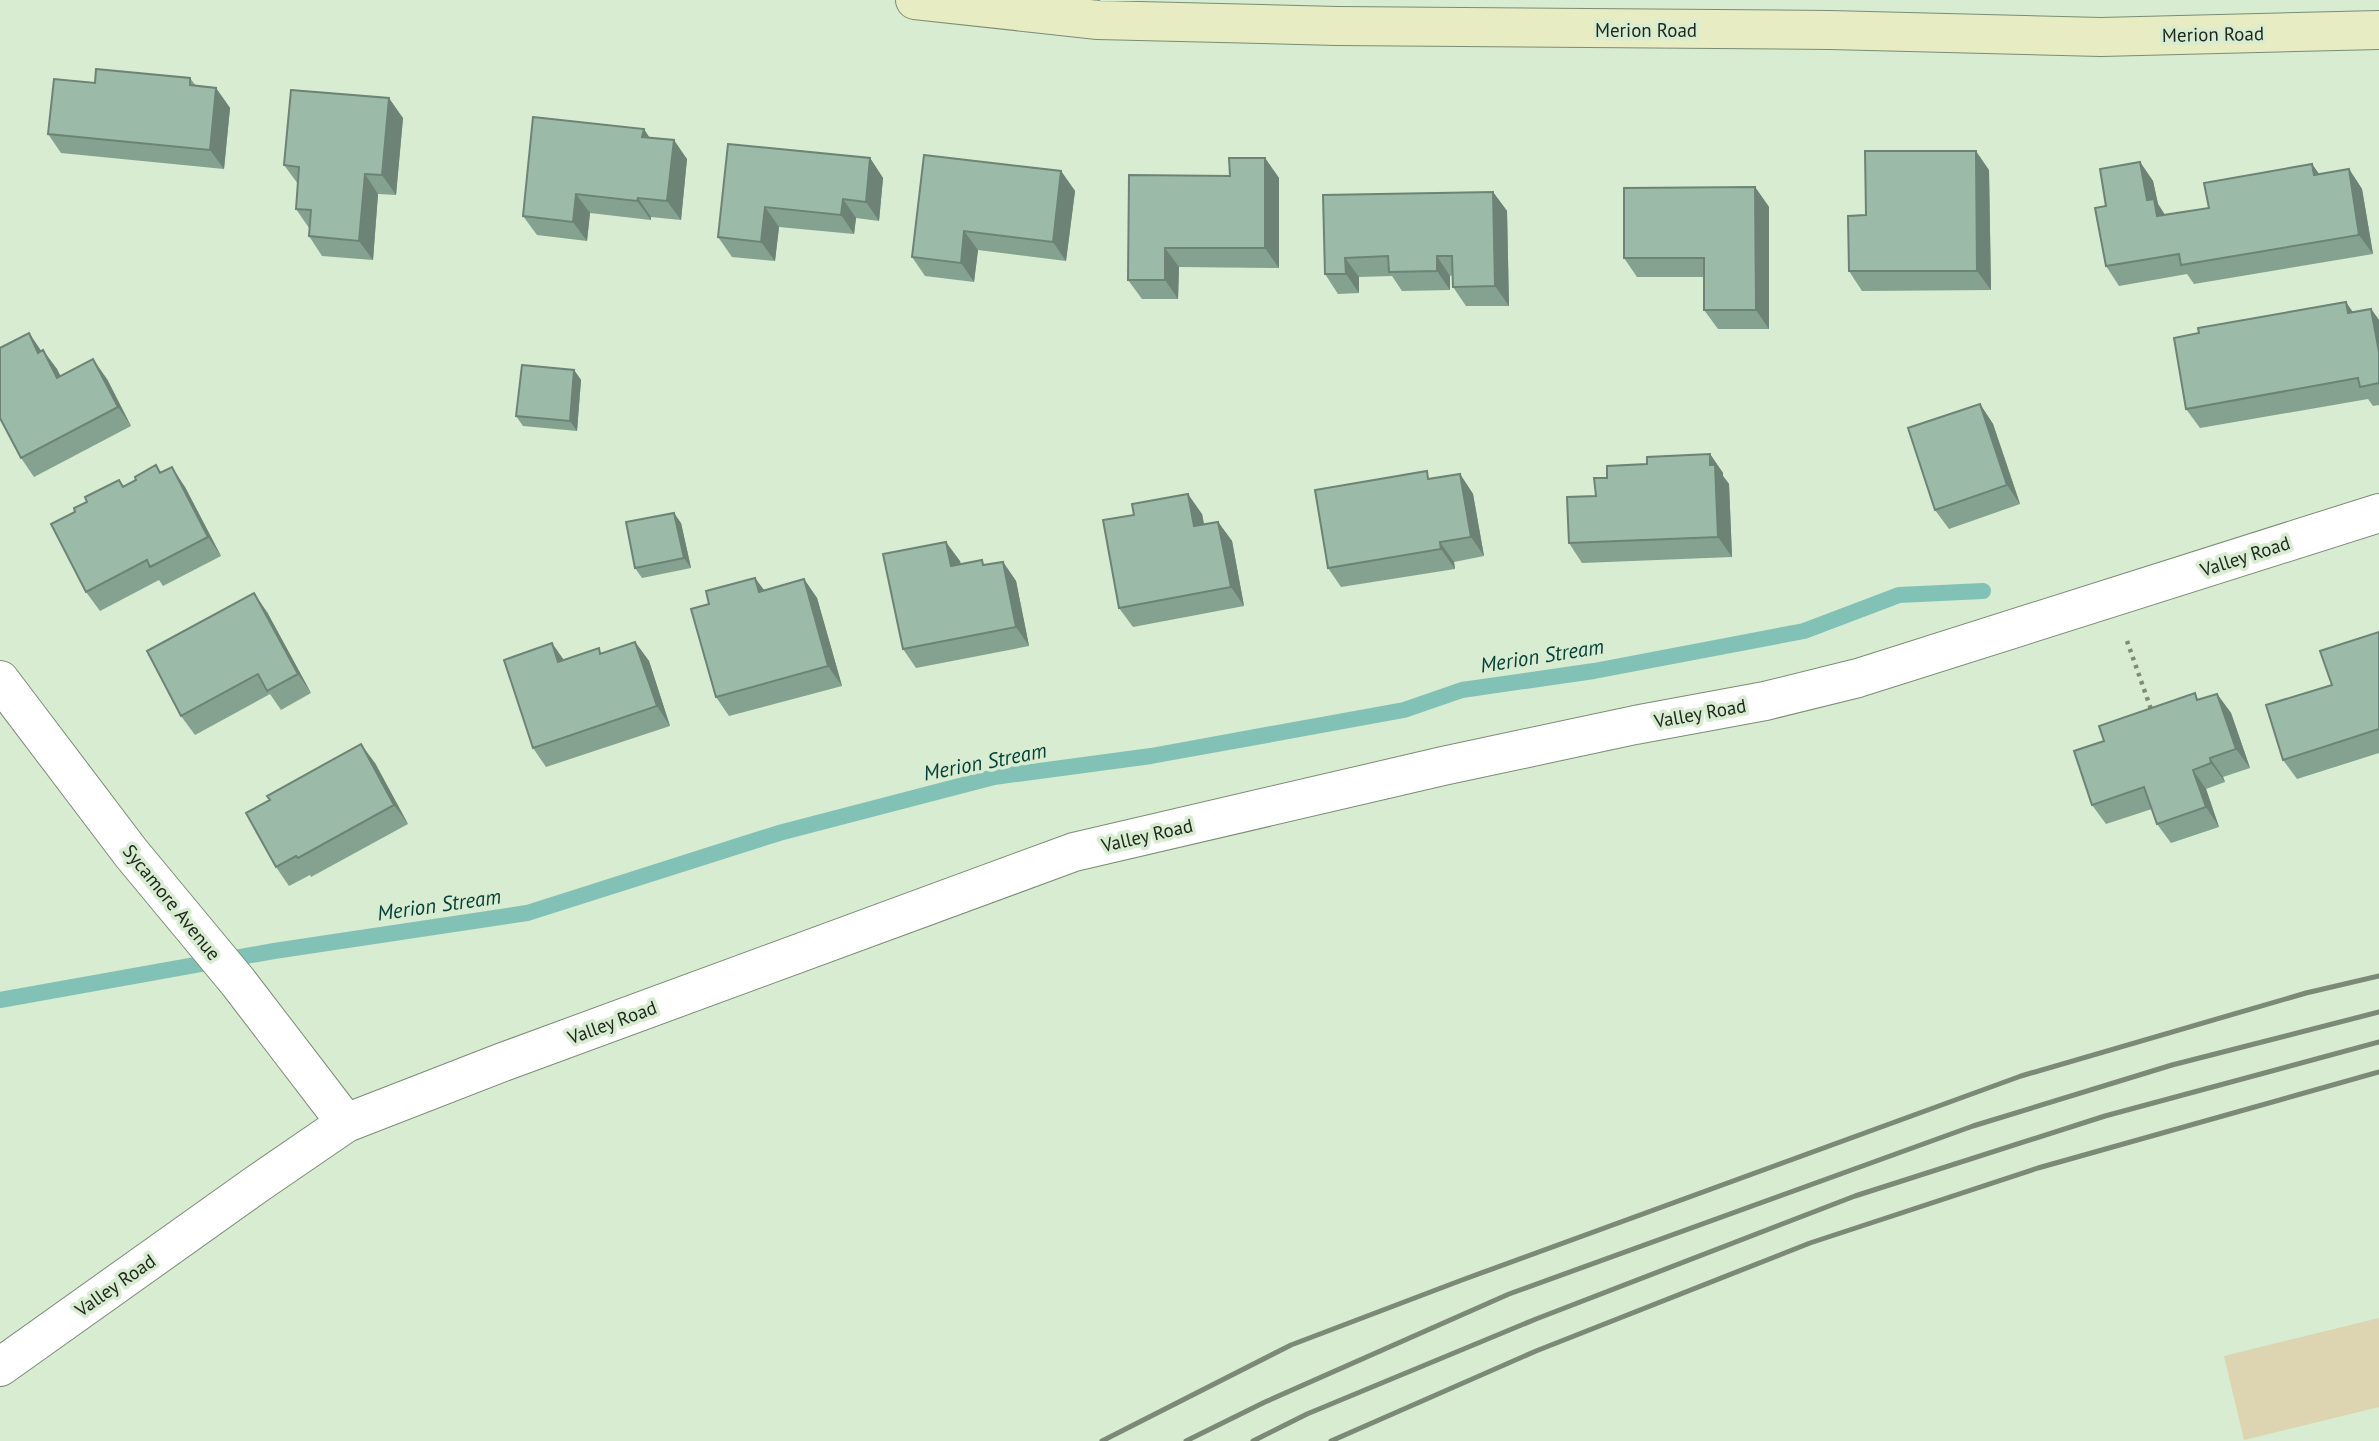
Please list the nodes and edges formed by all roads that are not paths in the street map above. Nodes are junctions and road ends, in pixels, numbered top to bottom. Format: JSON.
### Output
{"nodes":[{"id":1,"x":915,"y":0,"type":"edge"},
{"id":2,"x":2379,"y":30,"type":"edge"},
{"id":3,"x":2379,"y":513,"type":"edge"},
{"id":4,"x":0,"y":680,"type":"edge"},
{"id":5,"x":346,"y":1123,"type":"junction"},
{"id":6,"x":0,"y":1367,"type":"edge"}],
"edges":[{"from":1,"to":2,"type":"street","name":"Merion Road"},
{"from":3,"to":5,"type":"street","name":"Valley Road"},
{"from":4,"to":5,"type":"street","name":"Sycamore Avenue"},
{"from":5,"to":6,"type":"street","name":"Valley Road"}]}
